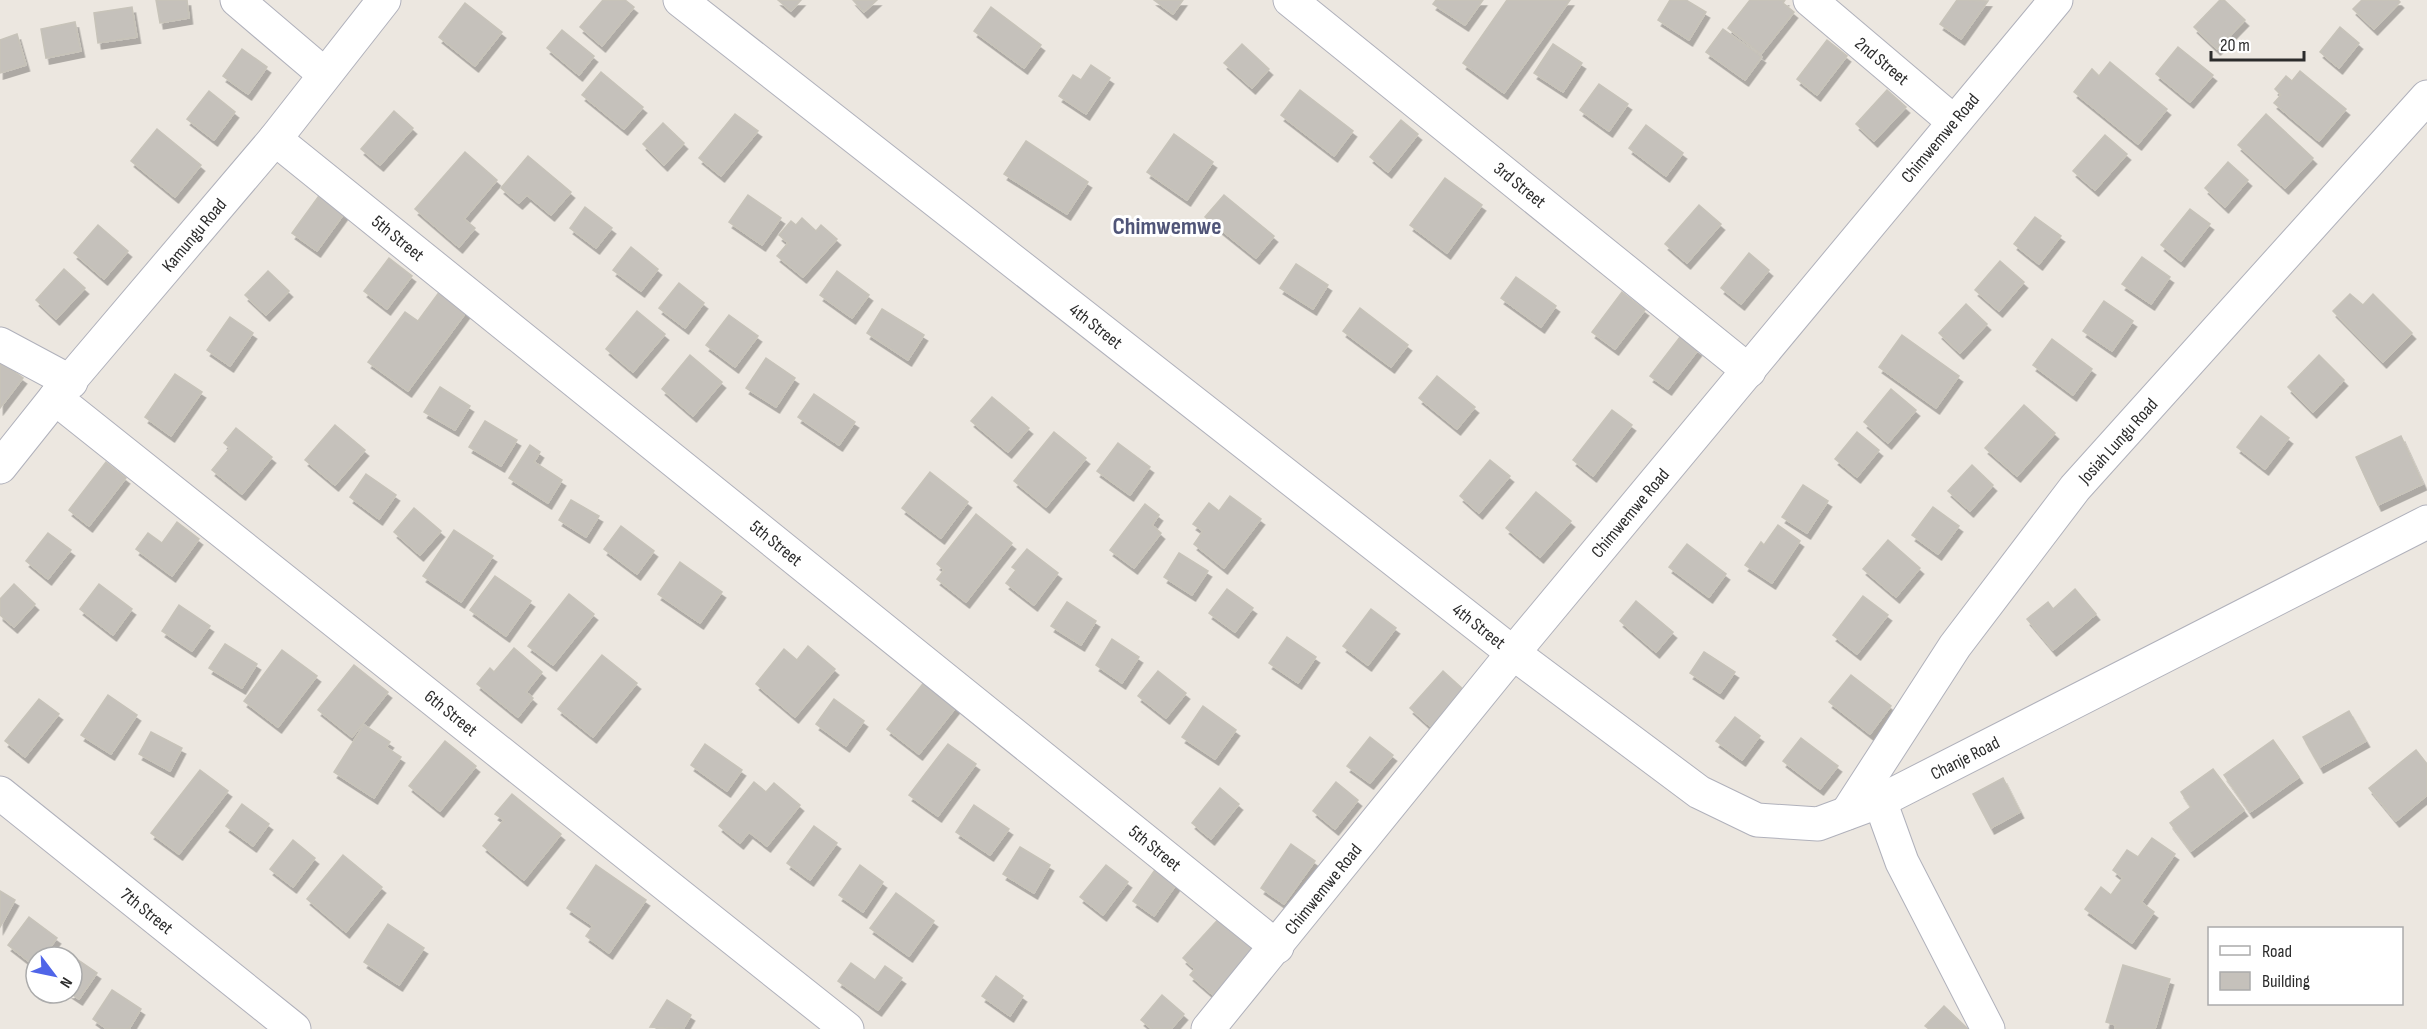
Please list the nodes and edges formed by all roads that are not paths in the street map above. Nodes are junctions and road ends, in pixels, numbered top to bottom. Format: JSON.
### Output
{"nodes":[{"id":1,"x":237,"y":0,"type":"edge"},
{"id":2,"x":384,"y":0,"type":"edge"},
{"id":3,"x":680,"y":0,"type":"edge"},
{"id":4,"x":1290,"y":0,"type":"edge"},
{"id":5,"x":1810,"y":0,"type":"edge"},
{"id":6,"x":2056,"y":0,"type":"edge"},
{"id":7,"x":324,"y":74,"type":"junction"},
{"id":8,"x":2427,"y":97,"type":"edge"},
{"id":9,"x":1954,"y":122,"type":"junction"},
{"id":10,"x":275,"y":139,"type":"junction"},
{"id":11,"x":0,"y":344,"type":"edge"},
{"id":12,"x":1749,"y":371,"type":"junction"},
{"id":13,"x":63,"y":390,"type":"junction"},
{"id":14,"x":0,"y":467,"type":"edge"},
{"id":15,"x":2427,"y":522,"type":"edge"},
{"id":16,"x":1513,"y":653,"type":"junction"},
{"id":17,"x":0,"y":793,"type":"edge"},
{"id":18,"x":1880,"y":801,"type":"junction"},
{"id":19,"x":1847,"y":813,"type":"junction"},
{"id":20,"x":1277,"y":947,"type":"junction"},
{"id":21,"x":294,"y":1029,"type":"edge"},
{"id":22,"x":847,"y":1029,"type":"edge"},
{"id":23,"x":1208,"y":1029,"type":"edge"},
{"id":24,"x":1988,"y":1029,"type":"edge"}],
"edges":[{"from":1,"to":7,"type":"street"},
{"from":2,"to":7,"type":"street","name":"Kamungu Road"},
{"from":3,"to":16,"type":"street","name":"4th Street"},
{"from":4,"to":12,"type":"street","name":"3rd Street"},
{"from":5,"to":9,"type":"street","name":"2nd Street"},
{"from":6,"to":9,"type":"street","name":"Chimwemwe Road"},
{"from":7,"to":10,"type":"street","name":"Kamungu Road"},
{"from":8,"to":19,"type":"street","name":"Josiah Lungu Road"},
{"from":9,"to":12,"type":"street","name":"Chimwemwe Road"},
{"from":10,"to":13,"type":"street","name":"Kamungu Road"},
{"from":10,"to":20,"type":"street","name":"5th Street"},
{"from":11,"to":13,"type":"street","name":"6th Street"},
{"from":12,"to":16,"type":"street","name":"Chimwemwe Road"},
{"from":13,"to":14,"type":"street","name":"Kamungu Road"},
{"from":13,"to":22,"type":"street","name":"6th Street"},
{"from":15,"to":18,"type":"street","name":"Chanje Road"},
{"from":16,"to":19,"type":"street","name":"Chanje Road"},
{"from":16,"to":20,"type":"street","name":"Chimwemwe Road"},
{"from":17,"to":21,"type":"street","name":"7th Street"},
{"from":18,"to":19,"type":"street","name":"Chanje Road"},
{"from":18,"to":24,"type":"street"},
{"from":20,"to":23,"type":"street","name":"Chimwemwe Road"}]}
